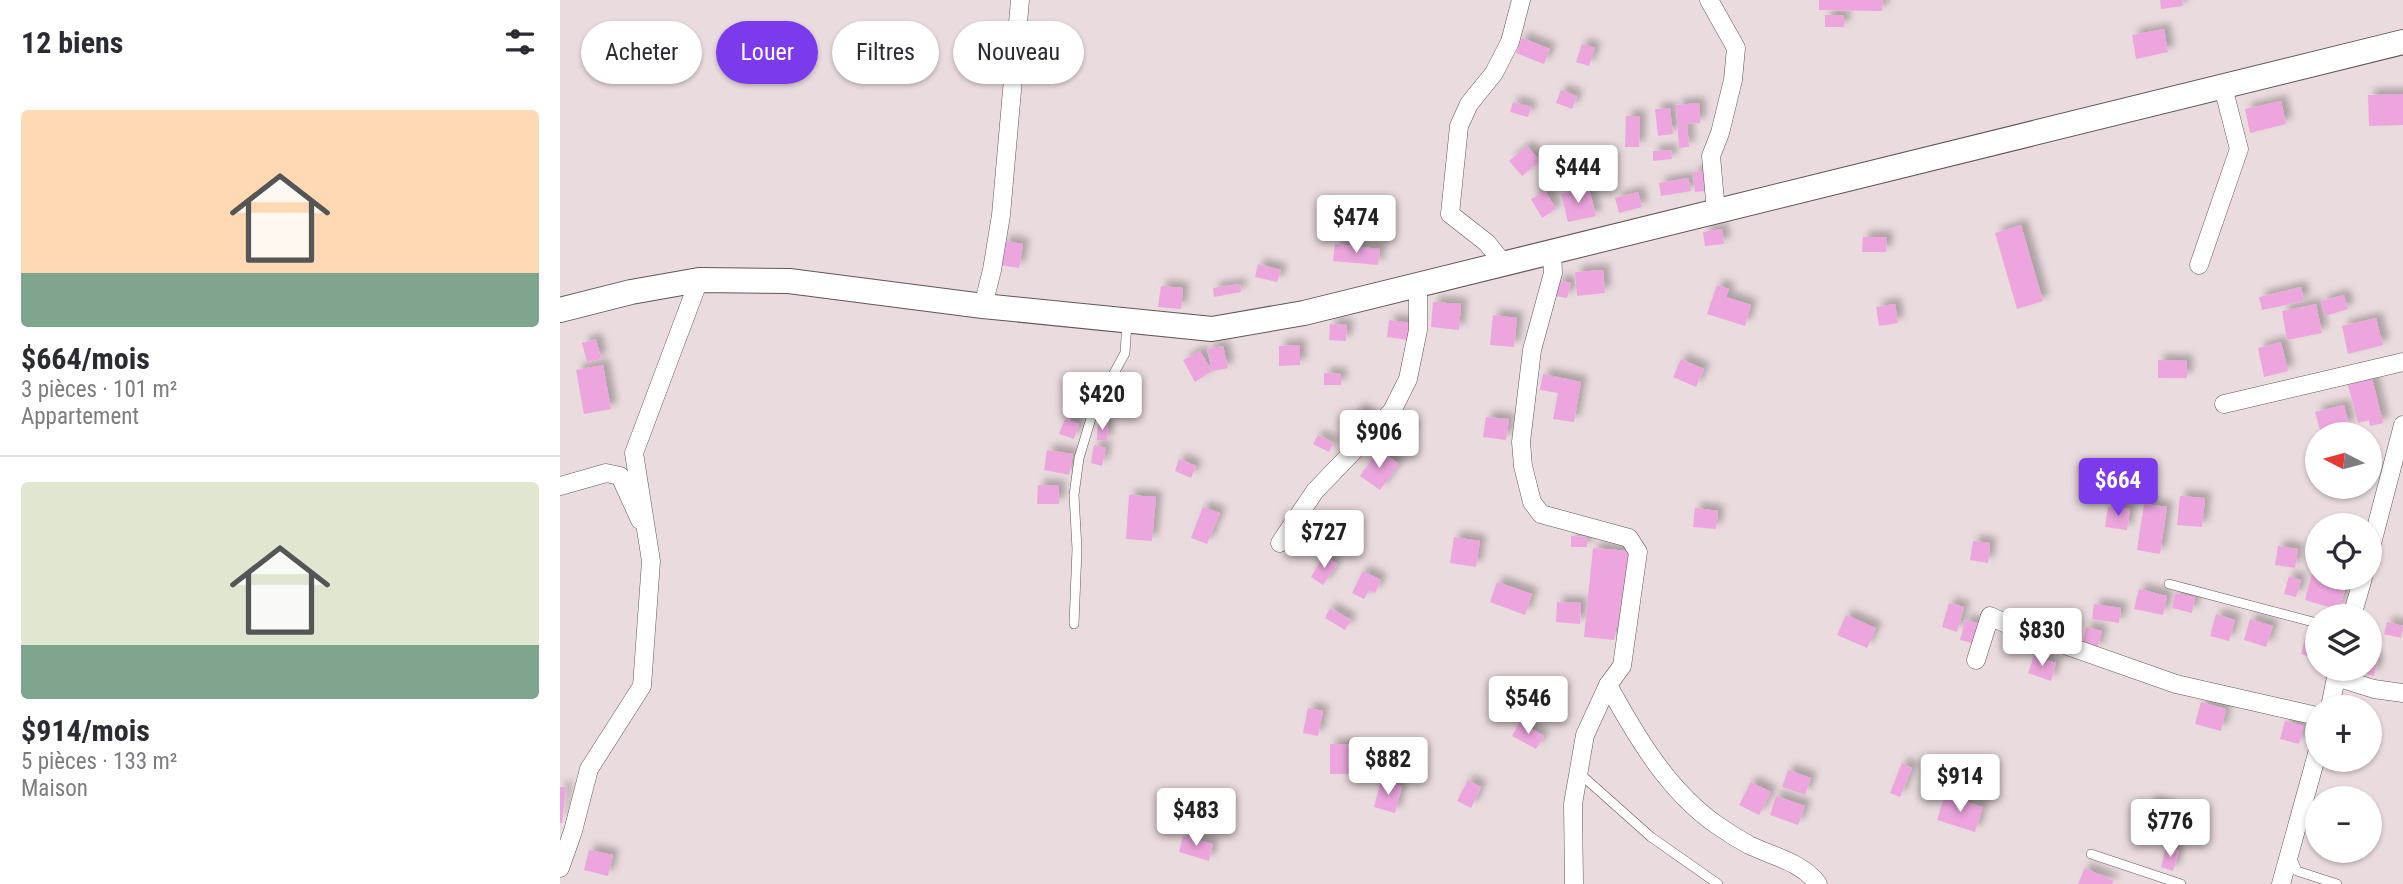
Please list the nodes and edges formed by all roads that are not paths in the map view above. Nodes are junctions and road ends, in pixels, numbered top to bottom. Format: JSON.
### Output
{"nodes":[{"id":1,"x":1020,"y":0,"type":"edge"},
{"id":2,"x":1521,"y":0,"type":"edge"},
{"id":3,"x":1709,"y":0,"type":"edge"},
{"id":4,"x":2403,"y":42,"type":"edge"},
{"id":5,"x":2223,"y":87,"type":"junction"},
{"id":6,"x":1716,"y":212,"type":"junction"},
{"id":7,"x":1552,"y":252,"type":"junction"},
{"id":8,"x":1504,"y":264,"type":"junction"},
{"id":9,"x":2199,"y":265,"type":"dead end"},
{"id":10,"x":699,"y":280,"type":"junction"},
{"id":11,"x":1418,"y":285,"type":"junction"},
{"id":12,"x":984,"y":306,"type":"junction"},
{"id":13,"x":560,"y":310,"type":"edge"},
{"id":14,"x":1127,"y":320,"type":"junction"},
{"id":15,"x":2403,"y":362,"type":"edge"},
{"id":16,"x":2224,"y":404,"type":"dead end"},
{"id":17,"x":2403,"y":425,"type":"edge"},
{"id":18,"x":560,"y":486,"type":"edge"},
{"id":19,"x":2380,"y":513,"type":"edge"},
{"id":20,"x":647,"y":532,"type":"junction"},
{"id":21,"x":1280,"y":543,"type":"dead end"},
{"id":22,"x":2169,"y":584,"type":"dead end"},
{"id":23,"x":2305,"y":620,"type":"edge"},
{"id":24,"x":1074,"y":624,"type":"dead end"},
{"id":25,"x":1976,"y":660,"type":"dead end"},
{"id":26,"x":2356,"y":681,"type":"edge"},
{"id":27,"x":1608,"y":685,"type":"junction"},
{"id":28,"x":2403,"y":693,"type":"edge"},
{"id":29,"x":2305,"y":713,"type":"edge"},
{"id":30,"x":1578,"y":772,"type":"junction"},
{"id":31,"x":2312,"y":772,"type":"edge"},
{"id":32,"x":2290,"y":851,"type":"junction"},
{"id":33,"x":2091,"y":854,"type":"dead end"},
{"id":34,"x":560,"y":868,"type":"edge"},
{"id":35,"x":1574,"y":884,"type":"edge"},
{"id":36,"x":1718,"y":884,"type":"edge"},
{"id":37,"x":1818,"y":884,"type":"edge"},
{"id":38,"x":2181,"y":884,"type":"edge"},
{"id":39,"x":2281,"y":884,"type":"edge"},
{"id":40,"x":2337,"y":884,"type":"edge"}],
"edges":[{"from":1,"to":12,"type":"street"},
{"from":2,"to":8,"type":"street"},
{"from":3,"to":6,"type":"street"},
{"from":4,"to":5,"type":"main road"},
{"from":5,"to":6,"type":"main road"},
{"from":5,"to":9,"type":"street"},
{"from":6,"to":7,"type":"main road"},
{"from":7,"to":8,"type":"main road"},
{"from":7,"to":27,"type":"street"},
{"from":8,"to":11,"type":"main road"},
{"from":10,"to":12,"type":"main road"},
{"from":10,"to":13,"type":"main road"},
{"from":10,"to":20,"type":"street"},
{"from":11,"to":14,"type":"main road"},
{"from":11,"to":21,"type":"street"},
{"from":12,"to":14,"type":"main road"},
{"from":14,"to":24,"type":"lane"},
{"from":15,"to":16,"type":"street"},
{"from":17,"to":19,"type":"street"},
{"from":18,"to":20,"type":"street"},
{"from":20,"to":34,"type":"street"},
{"from":22,"to":23,"type":"lane"},
{"from":25,"to":29,"type":"street"},
{"from":26,"to":28,"type":"street"},
{"from":27,"to":30,"type":"street"},
{"from":27,"to":37,"type":"street"},
{"from":30,"to":35,"type":"street"},
{"from":30,"to":36,"type":"lane"},
{"from":31,"to":32,"type":"street"},
{"from":32,"to":39,"type":"street"},
{"from":32,"to":40,"type":"lane"},
{"from":33,"to":38,"type":"lane"}]}
